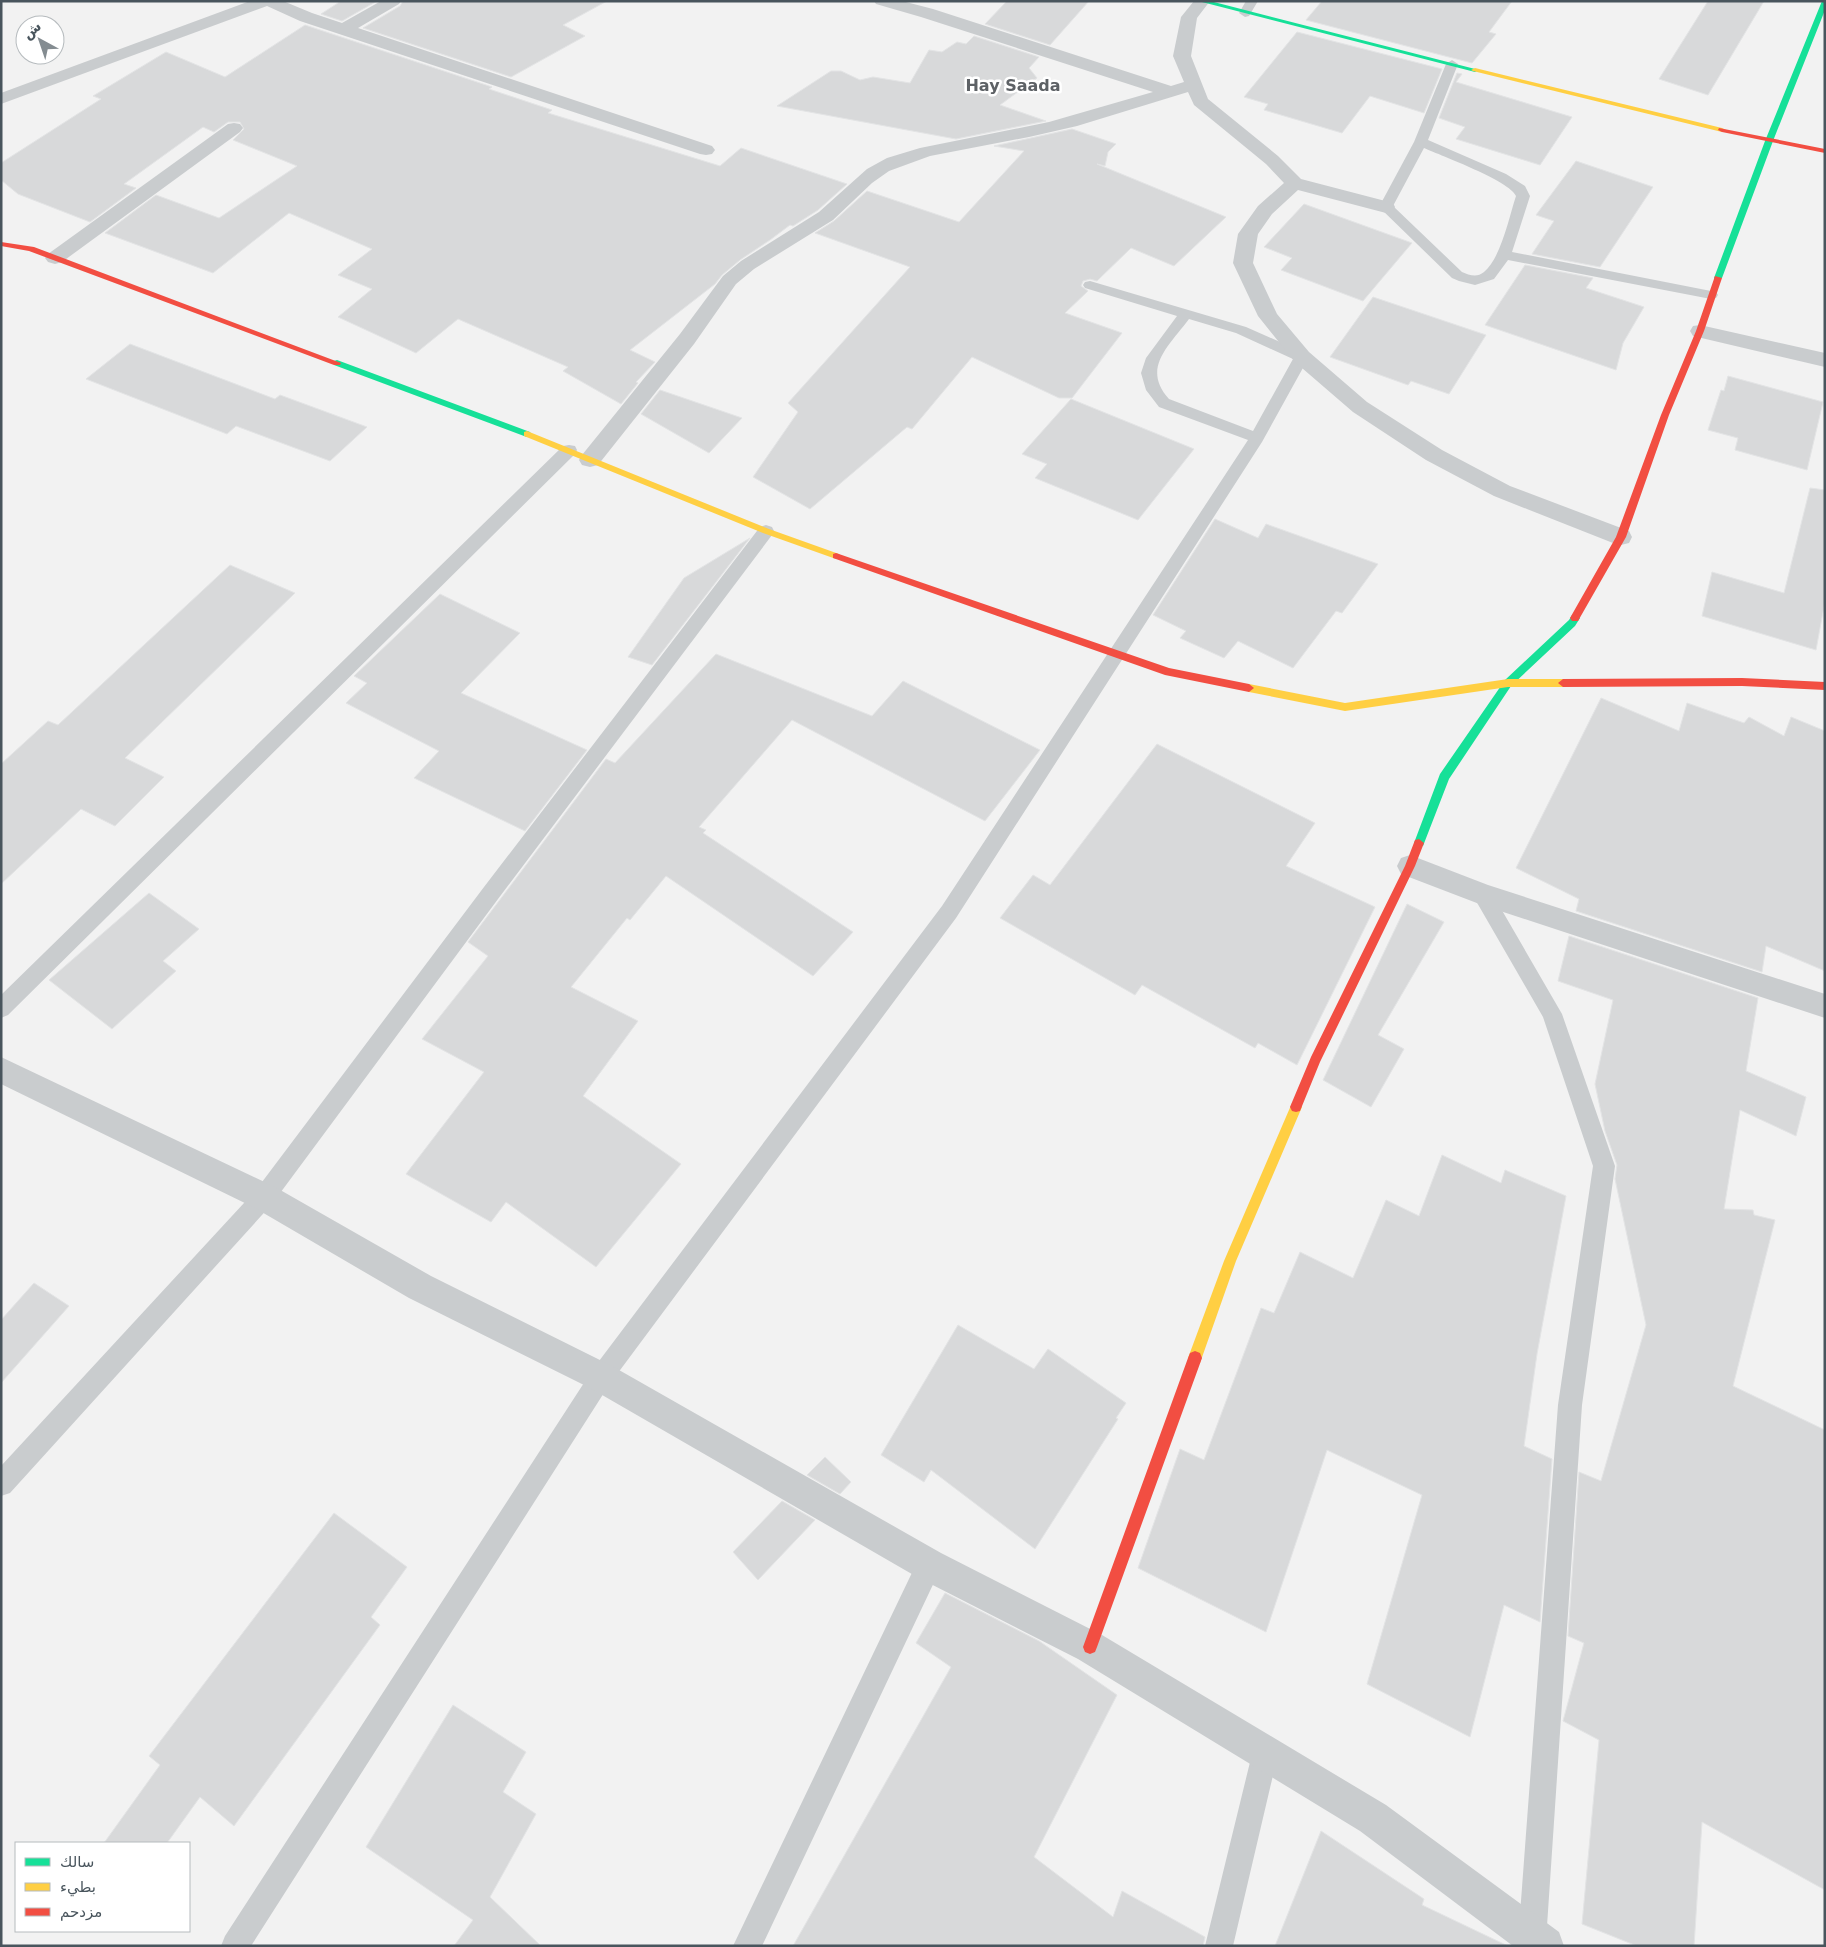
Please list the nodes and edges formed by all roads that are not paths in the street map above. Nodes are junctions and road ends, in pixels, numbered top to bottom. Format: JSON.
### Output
{"nodes":[{"id":1,"x":268,"y":1,"type":"edge"},
{"id":2,"x":393,"y":1,"type":"edge"},
{"id":3,"x":882,"y":1,"type":"edge"},
{"id":4,"x":1201,"y":1,"type":"edge"},
{"id":5,"x":1252,"y":1,"type":"edge"},
{"id":6,"x":1825,"y":2,"type":"edge"},
{"id":7,"x":1245,"y":13,"type":"junction"},
{"id":8,"x":344,"y":29,"type":"junction"},
{"id":9,"x":1452,"y":64,"type":"junction"},
{"id":10,"x":1193,"y":85,"type":"junction"},
{"id":11,"x":1171,"y":92,"type":"junction"},
{"id":12,"x":1,"y":99,"type":"edge"},
{"id":13,"x":234,"y":128,"type":"dead end"},
{"id":14,"x":1769,"y":141,"type":"junction"},
{"id":15,"x":1421,"y":142,"type":"junction"},
{"id":16,"x":706,"y":150,"type":"dead end"},
{"id":17,"x":1825,"y":151,"type":"edge"},
{"id":18,"x":1294,"y":183,"type":"junction"},
{"id":19,"x":1386,"y":207,"type":"junction"},
{"id":20,"x":1,"y":244,"type":"edge"},
{"id":21,"x":1504,"y":254,"type":"junction"},
{"id":22,"x":55,"y":258,"type":"junction"},
{"id":23,"x":1090,"y":285,"type":"dead end"},
{"id":24,"x":1711,"y":295,"type":"junction"},
{"id":25,"x":1186,"y":314,"type":"junction"},
{"id":26,"x":1700,"y":331,"type":"junction"},
{"id":27,"x":1302,"y":357,"type":"junction"},
{"id":28,"x":1825,"y":360,"type":"edge"},
{"id":29,"x":1257,"y":438,"type":"junction"},
{"id":30,"x":569,"y":450,"type":"junction"},
{"id":31,"x":590,"y":460,"type":"junction"},
{"id":32,"x":766,"y":531,"type":"junction"},
{"id":33,"x":1621,"y":537,"type":"junction"},
{"id":34,"x":1117,"y":654,"type":"junction"},
{"id":35,"x":1508,"y":683,"type":"junction"},
{"id":36,"x":1825,"y":686,"type":"edge"},
{"id":37,"x":1410,"y":866,"type":"junction"},
{"id":38,"x":1482,"y":894,"type":"junction"},
{"id":39,"x":1825,"y":1006,"type":"edge"},
{"id":40,"x":1,"y":1009,"type":"edge"},
{"id":41,"x":1,"y":1070,"type":"edge"},
{"id":42,"x":264,"y":1197,"type":"junction"},
{"id":43,"x":601,"y":1377,"type":"junction"},
{"id":44,"x":1,"y":1484,"type":"edge"},
{"id":45,"x":930,"y":1565,"type":"junction"},
{"id":46,"x":1090,"y":1647,"type":"junction"},
{"id":47,"x":1265,"y":1754,"type":"junction"},
{"id":48,"x":1537,"y":1942,"type":"edge"},
{"id":49,"x":235,"y":1946,"type":"edge"},
{"id":50,"x":747,"y":1946,"type":"edge"},
{"id":51,"x":1220,"y":1946,"type":"edge"}],
"edges":[{"from":1,"to":8,"type":"street"},
{"from":1,"to":12,"type":"street"},
{"from":2,"to":8,"type":"street"},
{"from":3,"to":11,"type":"street"},
{"from":4,"to":7,"type":"street"},
{"from":4,"to":10,"type":"street"},
{"from":5,"to":7,"type":"lane"},
{"from":6,"to":14,"type":"street"},
{"from":7,"to":9,"type":"street"},
{"from":8,"to":16,"type":"street"},
{"from":9,"to":14,"type":"street"},
{"from":9,"to":15,"type":"lane"},
{"from":10,"to":11,"type":"street"},
{"from":10,"to":18,"type":"street"},
{"from":11,"to":31,"type":"street"},
{"from":13,"to":22,"type":"street"},
{"from":14,"to":17,"type":"street"},
{"from":14,"to":24,"type":"street"},
{"from":15,"to":19,"type":"lane"},
{"from":15,"to":21,"type":"lane"},
{"from":18,"to":19,"type":"street"},
{"from":18,"to":27,"type":"street"},
{"from":19,"to":21,"type":"lane"},
{"from":20,"to":22,"type":"street"},
{"from":21,"to":24,"type":"lane"},
{"from":22,"to":30,"type":"street"},
{"from":23,"to":25,"type":"lane"},
{"from":24,"to":26,"type":"street"},
{"from":25,"to":27,"type":"lane"},
{"from":25,"to":29,"type":"lane"},
{"from":26,"to":28,"type":"street"},
{"from":26,"to":33,"type":"street"},
{"from":27,"to":29,"type":"lane"},
{"from":27,"to":33,"type":"street"},
{"from":29,"to":34,"type":"lane"},
{"from":30,"to":31,"type":"street"},
{"from":30,"to":40,"type":"lane"},
{"from":31,"to":32,"type":"street"},
{"from":32,"to":34,"type":"street"},
{"from":32,"to":42,"type":"lane"},
{"from":33,"to":35,"type":"street"},
{"from":34,"to":35,"type":"street"},
{"from":34,"to":43,"type":"lane"},
{"from":35,"to":36,"type":"street"},
{"from":35,"to":37,"type":"street"},
{"from":37,"to":38,"type":"street"},
{"from":37,"to":46,"type":"street"},
{"from":38,"to":39,"type":"street"},
{"from":38,"to":48,"type":"lane"},
{"from":41,"to":42,"type":"street"},
{"from":42,"to":43,"type":"street"},
{"from":42,"to":44,"type":"lane"},
{"from":43,"to":45,"type":"street"},
{"from":43,"to":49,"type":"lane"},
{"from":45,"to":46,"type":"street"},
{"from":45,"to":50,"type":"lane"},
{"from":46,"to":47,"type":"street"},
{"from":47,"to":48,"type":"street"},
{"from":47,"to":51,"type":"lane"}]}
